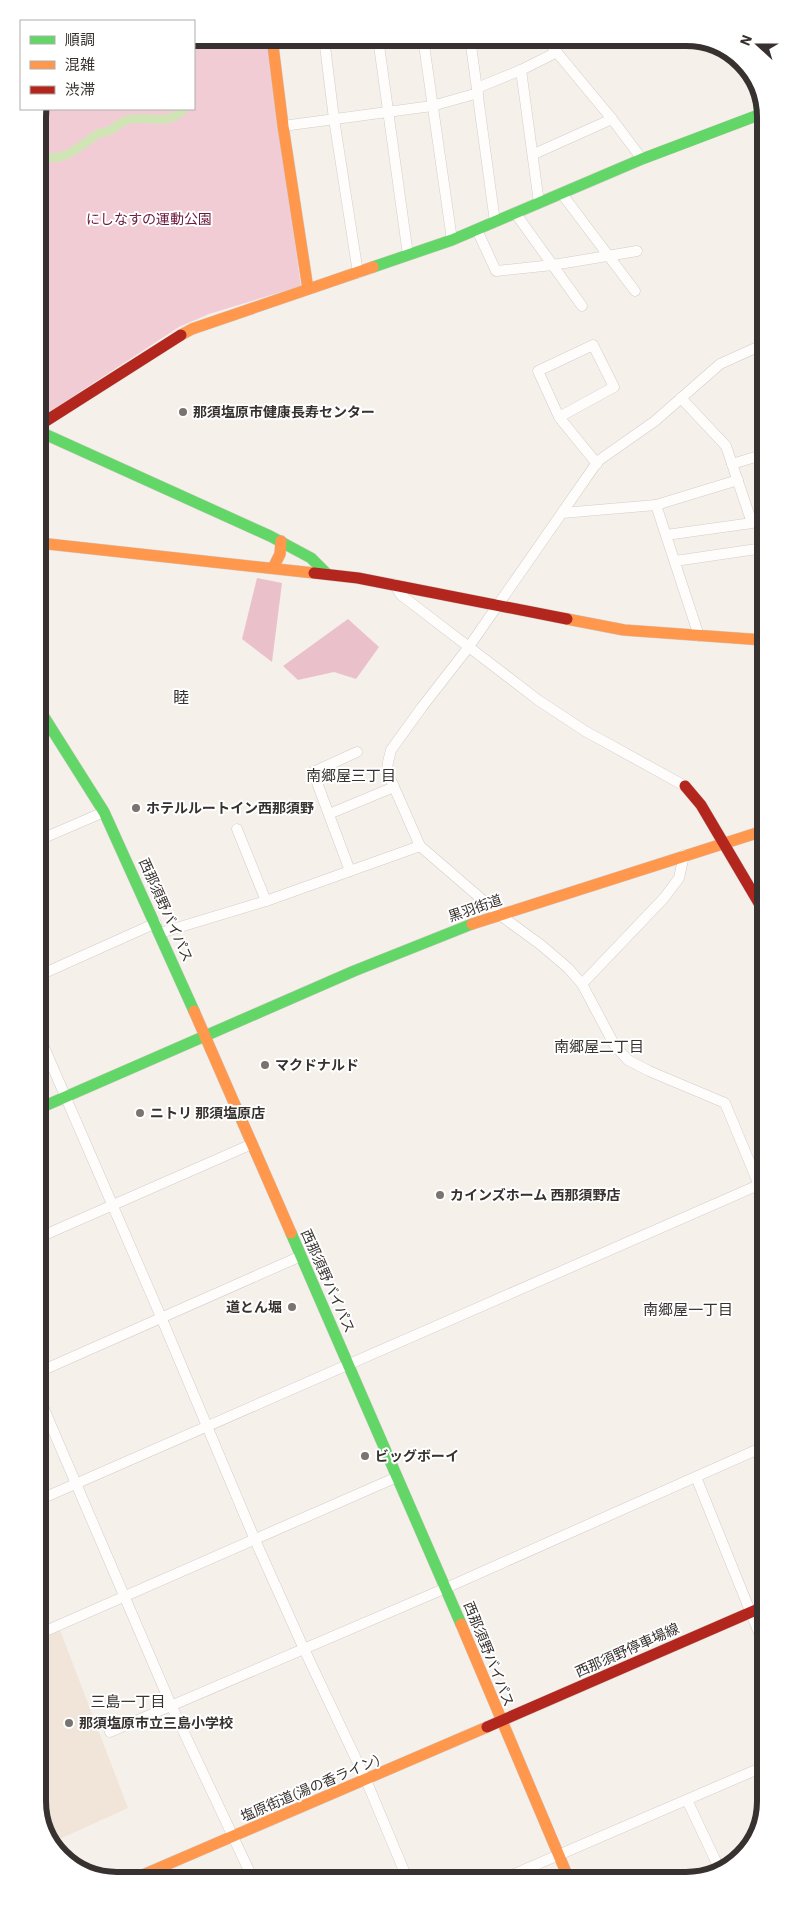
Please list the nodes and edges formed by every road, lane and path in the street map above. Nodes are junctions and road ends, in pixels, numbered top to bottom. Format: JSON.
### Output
{"nodes":[{"id":1,"x":273,"y":46,"type":"edge"},
{"id":2,"x":325,"y":46,"type":"edge"},
{"id":3,"x":379,"y":46,"type":"edge"},
{"id":4,"x":424,"y":46,"type":"edge"},
{"id":5,"x":473,"y":46,"type":"edge"},
{"id":6,"x":552,"y":46,"type":"edge"},
{"id":7,"x":557,"y":52,"type":"junction"},
{"id":8,"x":521,"y":70,"type":"junction"},
{"id":9,"x":477,"y":91,"type":"junction"},
{"id":10,"x":432,"y":106,"type":"junction"},
{"id":11,"x":388,"y":112,"type":"junction"},
{"id":12,"x":757,"y":116,"type":"edge"},
{"id":13,"x":334,"y":119,"type":"junction"},
{"id":14,"x":612,"y":119,"type":"junction"},
{"id":15,"x":283,"y":126,"type":"junction"},
{"id":16,"x":534,"y":154,"type":"junction"},
{"id":17,"x":642,"y":158,"type":"junction"},
{"id":18,"x":562,"y":194,"type":"junction"},
{"id":19,"x":540,"y":203,"type":"junction"},
{"id":20,"x":516,"y":214,"type":"junction"},
{"id":21,"x":495,"y":222,"type":"junction"},
{"id":22,"x":477,"y":230,"type":"junction"},
{"id":23,"x":452,"y":240,"type":"junction"},
{"id":24,"x":637,"y":251,"type":"dead end"},
{"id":25,"x":408,"y":255,"type":"junction"},
{"id":26,"x":608,"y":255,"type":"junction"},
{"id":27,"x":552,"y":265,"type":"junction"},
{"id":28,"x":358,"y":273,"type":"junction"},
{"id":29,"x":308,"y":289,"type":"junction"},
{"id":30,"x":635,"y":290,"type":"dead end"},
{"id":31,"x":582,"y":306,"type":"dead end"},
{"id":32,"x":757,"y":347,"type":"edge"},
{"id":33,"x":681,"y":398,"type":"junction"},
{"id":34,"x":559,"y":417,"type":"junction"},
{"id":35,"x":46,"y":421,"type":"edge"},
{"id":36,"x":46,"y":434,"type":"edge"},
{"id":37,"x":757,"y":456,"type":"edge"},
{"id":38,"x":597,"y":464,"type":"junction"},
{"id":39,"x":732,"y":464,"type":"junction"},
{"id":40,"x":738,"y":480,"type":"junction"},
{"id":41,"x":656,"y":505,"type":"junction"},
{"id":42,"x":562,"y":513,"type":"junction"},
{"id":43,"x":666,"y":535,"type":"junction"},
{"id":44,"x":281,"y":541,"type":"junction"},
{"id":45,"x":46,"y":544,"type":"edge"},
{"id":46,"x":757,"y":549,"type":"dead end"},
{"id":47,"x":675,"y":561,"type":"junction"},
{"id":48,"x":273,"y":568,"type":"junction"},
{"id":49,"x":327,"y":574,"type":"junction"},
{"id":50,"x":394,"y":584,"type":"junction"},
{"id":51,"x":498,"y":606,"type":"junction"},
{"id":52,"x":699,"y":636,"type":"junction"},
{"id":53,"x":757,"y":640,"type":"edge"},
{"id":54,"x":468,"y":648,"type":"junction"},
{"id":55,"x":46,"y":720,"type":"edge"},
{"id":56,"x":357,"y":752,"type":"dead end"},
{"id":57,"x":685,"y":786,"type":"joint"},
{"id":58,"x":394,"y":787,"type":"junction"},
{"id":59,"x":104,"y":812,"type":"junction"},
{"id":60,"x":329,"y":814,"type":"junction"},
{"id":61,"x":237,"y":829,"type":"dead end"},
{"id":62,"x":757,"y":835,"type":"edge"},
{"id":63,"x":46,"y":837,"type":"edge"},
{"id":64,"x":722,"y":843,"type":"junction"},
{"id":65,"x":420,"y":846,"type":"junction"},
{"id":66,"x":684,"y":855,"type":"junction"},
{"id":67,"x":350,"y":871,"type":"junction"},
{"id":68,"x":757,"y":900,"type":"edge"},
{"id":69,"x":266,"y":901,"type":"junction"},
{"id":70,"x":500,"y":915,"type":"junction"},
{"id":71,"x":158,"y":928,"type":"junction"},
{"id":72,"x":46,"y":973,"type":"edge"},
{"id":73,"x":582,"y":984,"type":"junction"},
{"id":74,"x":205,"y":1037,"type":"junction"},
{"id":75,"x":46,"y":1052,"type":"edge"},
{"id":76,"x":65,"y":1097,"type":"junction"},
{"id":77,"x":46,"y":1105,"type":"edge"},
{"id":78,"x":252,"y":1144,"type":"junction"},
{"id":79,"x":757,"y":1175,"type":"edge"},
{"id":80,"x":757,"y":1188,"type":"edge"},
{"id":81,"x":113,"y":1206,"type":"junction"},
{"id":82,"x":46,"y":1234,"type":"edge"},
{"id":83,"x":301,"y":1256,"type":"junction"},
{"id":84,"x":161,"y":1317,"type":"junction"},
{"id":85,"x":349,"y":1366,"type":"junction"},
{"id":86,"x":46,"y":1369,"type":"edge"},
{"id":87,"x":46,"y":1414,"type":"edge"},
{"id":88,"x":208,"y":1428,"type":"junction"},
{"id":89,"x":757,"y":1450,"type":"edge"},
{"id":90,"x":397,"y":1477,"type":"junction"},
{"id":91,"x":696,"y":1477,"type":"junction"},
{"id":92,"x":76,"y":1484,"type":"junction"},
{"id":93,"x":46,"y":1497,"type":"edge"},
{"id":94,"x":255,"y":1540,"type":"junction"},
{"id":95,"x":446,"y":1588,"type":"junction"},
{"id":96,"x":124,"y":1597,"type":"junction"},
{"id":97,"x":757,"y":1609,"type":"edge"},
{"id":98,"x":750,"y":1612,"type":"junction"},
{"id":99,"x":757,"y":1629,"type":"edge"},
{"id":100,"x":46,"y":1631,"type":"edge"},
{"id":101,"x":304,"y":1649,"type":"junction"},
{"id":102,"x":171,"y":1704,"type":"junction"},
{"id":103,"x":501,"y":1722,"type":"junction"},
{"id":104,"x":110,"y":1732,"type":"dead end"},
{"id":105,"x":757,"y":1769,"type":"edge"},
{"id":106,"x":366,"y":1780,"type":"junction"},
{"id":107,"x":687,"y":1800,"type":"junction"},
{"id":108,"x":233,"y":1837,"type":"junction"},
{"id":109,"x":558,"y":1855,"type":"junction"},
{"id":110,"x":717,"y":1864,"type":"edge"},
{"id":111,"x":150,"y":1872,"type":"edge"},
{"id":112,"x":250,"y":1872,"type":"edge"},
{"id":113,"x":404,"y":1872,"type":"edge"},
{"id":114,"x":519,"y":1872,"type":"edge"},
{"id":115,"x":566,"y":1872,"type":"edge"}],
"edges":[{"from":1,"to":15,"type":"main road"},
{"from":2,"to":13,"type":"street"},
{"from":3,"to":11,"type":"street"},
{"from":4,"to":10,"type":"street"},
{"from":5,"to":9,"type":"street"},
{"from":6,"to":7,"type":"street"},
{"from":7,"to":8,"type":"street"},
{"from":7,"to":14,"type":"street"},
{"from":8,"to":9,"type":"street"},
{"from":8,"to":16,"type":"street"},
{"from":9,"to":10,"type":"street"},
{"from":9,"to":21,"type":"street"},
{"from":10,"to":11,"type":"street"},
{"from":10,"to":23,"type":"street"},
{"from":11,"to":13,"type":"street"},
{"from":11,"to":25,"type":"street"},
{"from":12,"to":17,"type":"main road"},
{"from":13,"to":15,"type":"street"},
{"from":13,"to":28,"type":"street"},
{"from":14,"to":16,"type":"street"},
{"from":14,"to":17,"type":"street"},
{"from":15,"to":29,"type":"main road"},
{"from":16,"to":19,"type":"street"},
{"from":17,"to":18,"type":"main road"},
{"from":18,"to":19,"type":"main road"},
{"from":18,"to":26,"type":"street"},
{"from":19,"to":20,"type":"main road"},
{"from":20,"to":21,"type":"main road"},
{"from":20,"to":27,"type":"street"},
{"from":21,"to":22,"type":"main road"},
{"from":22,"to":23,"type":"main road"},
{"from":22,"to":27,"type":"street"},
{"from":23,"to":25,"type":"main road"},
{"from":24,"to":26,"type":"street"},
{"from":25,"to":28,"type":"main road"},
{"from":26,"to":27,"type":"street"},
{"from":26,"to":30,"type":"street"},
{"from":27,"to":31,"type":"street"},
{"from":28,"to":29,"type":"main road"},
{"from":29,"to":35,"type":"main road"},
{"from":32,"to":33,"type":"street"},
{"from":33,"to":38,"type":"street"},
{"from":33,"to":39,"type":"street"},
{"from":34,"to":34,"type":"street"},
{"from":34,"to":38,"type":"street"},
{"from":36,"to":44,"type":"main road"},
{"from":37,"to":39,"type":"street"},
{"from":38,"to":42,"type":"street"},
{"from":39,"to":40,"type":"street"},
{"from":40,"to":41,"type":"street"},
{"from":40,"to":43,"type":"street"},
{"from":41,"to":42,"type":"street"},
{"from":41,"to":43,"type":"street"},
{"from":42,"to":51,"type":"street"},
{"from":43,"to":47,"type":"street"},
{"from":44,"to":48,"type":"main road"},
{"from":44,"to":49,"type":"main road"},
{"from":45,"to":48,"type":"main road"},
{"from":46,"to":47,"type":"street"},
{"from":47,"to":52,"type":"street"},
{"from":48,"to":49,"type":"main road"},
{"from":49,"to":50,"type":"main road"},
{"from":50,"to":51,"type":"main road"},
{"from":50,"to":54,"type":"street"},
{"from":51,"to":52,"type":"main road"},
{"from":51,"to":54,"type":"street"},
{"from":52,"to":53,"type":"main road"},
{"from":54,"to":57,"type":"street"},
{"from":54,"to":58,"type":"street"},
{"from":55,"to":59,"type":"main road","name":"西那須野バイパス"},
{"from":56,"to":60,"type":"street"},
{"from":57,"to":64,"type":"main road"},
{"from":58,"to":60,"type":"street"},
{"from":58,"to":65,"type":"street"},
{"from":59,"to":63,"type":"street"},
{"from":59,"to":71,"type":"main road","name":"西那須野バイパス"},
{"from":60,"to":67,"type":"street"},
{"from":61,"to":69,"type":"street"},
{"from":62,"to":64,"type":"main road","name":"黒羽街道"},
{"from":64,"to":66,"type":"main road","name":"黒羽街道"},
{"from":64,"to":68,"type":"main road"},
{"from":65,"to":67,"type":"street"},
{"from":65,"to":70,"type":"street"},
{"from":66,"to":70,"type":"main road","name":"黒羽街道"},
{"from":66,"to":73,"type":"street"},
{"from":67,"to":69,"type":"street"},
{"from":69,"to":71,"type":"street"},
{"from":70,"to":73,"type":"street"},
{"from":70,"to":74,"type":"main road","name":"黒羽街道"},
{"from":71,"to":72,"type":"street"},
{"from":71,"to":74,"type":"main road","name":"西那須野バイパス"},
{"from":73,"to":79,"type":"street"},
{"from":74,"to":76,"type":"main road","name":"黒羽街道"},
{"from":74,"to":78,"type":"main road","name":"西那須野バイパス"},
{"from":75,"to":76,"type":"street"},
{"from":76,"to":77,"type":"main road","name":"黒羽街道"},
{"from":76,"to":81,"type":"street"},
{"from":78,"to":81,"type":"street"},
{"from":78,"to":83,"type":"main road","name":"西那須野バイパス"},
{"from":80,"to":85,"type":"street"},
{"from":81,"to":82,"type":"street"},
{"from":81,"to":84,"type":"street"},
{"from":83,"to":84,"type":"street"},
{"from":83,"to":85,"type":"main road","name":"西那須野バイパス"},
{"from":84,"to":86,"type":"street"},
{"from":84,"to":88,"type":"street"},
{"from":85,"to":88,"type":"street"},
{"from":85,"to":90,"type":"main road","name":"西那須野バイパス"},
{"from":87,"to":92,"type":"street"},
{"from":88,"to":92,"type":"street"},
{"from":88,"to":94,"type":"street"},
{"from":89,"to":91,"type":"street"},
{"from":90,"to":94,"type":"street"},
{"from":90,"to":95,"type":"main road","name":"西那須野バイパス"},
{"from":91,"to":95,"type":"street"},
{"from":91,"to":98,"type":"street"},
{"from":92,"to":93,"type":"street"},
{"from":92,"to":96,"type":"street"},
{"from":94,"to":96,"type":"street"},
{"from":94,"to":101,"type":"street"},
{"from":95,"to":101,"type":"street"},
{"from":95,"to":103,"type":"main road","name":"西那須野バイパス"},
{"from":96,"to":100,"type":"street"},
{"from":96,"to":102,"type":"street"},
{"from":97,"to":98,"type":"main road","name":"西那須野停車場線"},
{"from":98,"to":99,"type":"street"},
{"from":98,"to":103,"type":"main road","name":"西那須野停車場線"},
{"from":101,"to":102,"type":"street"},
{"from":101,"to":106,"type":"street"},
{"from":102,"to":104,"type":"street"},
{"from":102,"to":108,"type":"street"},
{"from":103,"to":106,"type":"main road","name":"塩原街道(湯の香ライン)"},
{"from":103,"to":109,"type":"main road","name":"西那須野バイパス"},
{"from":105,"to":107,"type":"street"},
{"from":106,"to":108,"type":"main road","name":"塩原街道(湯の香ライン)"},
{"from":106,"to":113,"type":"street"},
{"from":107,"to":109,"type":"street"},
{"from":107,"to":110,"type":"street"},
{"from":108,"to":111,"type":"main road","name":"塩原街道(湯の香ライン)"},
{"from":108,"to":112,"type":"street"},
{"from":109,"to":114,"type":"street"},
{"from":109,"to":115,"type":"main road","name":"西那須野バイパス"}]}
